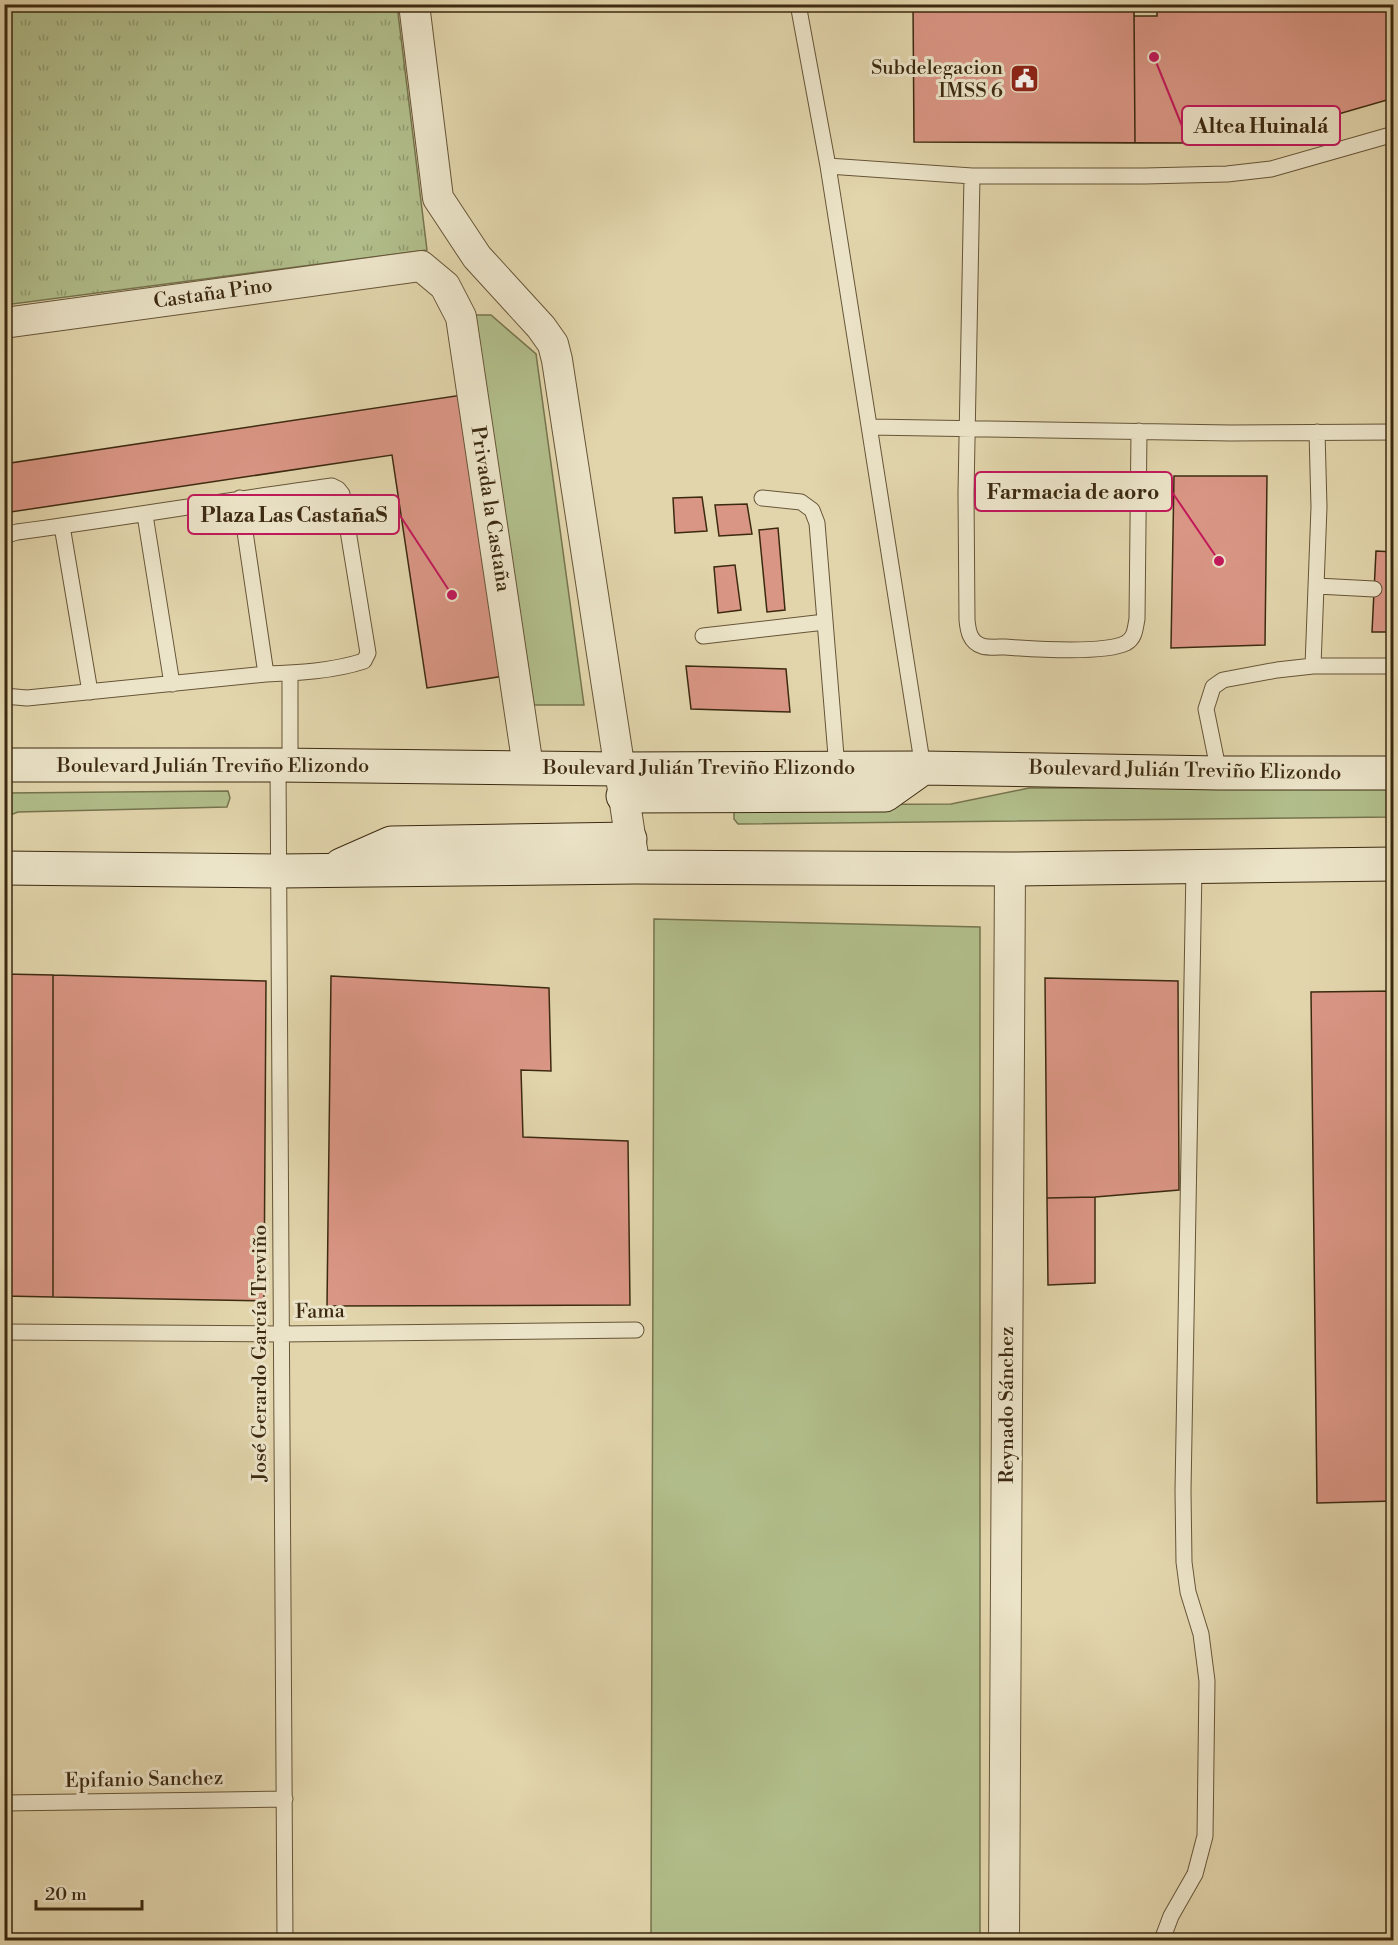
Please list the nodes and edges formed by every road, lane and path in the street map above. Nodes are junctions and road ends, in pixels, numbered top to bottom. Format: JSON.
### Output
{"nodes":[{"id":1,"x":414,"y":4,"type":"edge"},
{"id":2,"x":798,"y":4,"type":"edge"},
{"id":3,"x":1394,"y":134,"type":"edge"},
{"id":4,"x":828,"y":166,"type":"junction"},
{"id":5,"x":972,"y":176,"type":"junction"},
{"id":6,"x":421,"y":266,"type":"joint"},
{"id":7,"x":4,"y":323,"type":"edge"},
{"id":8,"x":870,"y":428,"type":"junction"},
{"id":9,"x":967,"y":428,"type":"junction"},
{"id":10,"x":1140,"y":431,"type":"junction"},
{"id":11,"x":1317,"y":432,"type":"junction"},
{"id":12,"x":1394,"y":432,"type":"edge"},
{"id":13,"x":240,"y":498,"type":"junction"},
{"id":14,"x":762,"y":498,"type":"dead end"},
{"id":15,"x":145,"y":515,"type":"junction"},
{"id":16,"x":62,"y":526,"type":"junction"},
{"id":17,"x":4,"y":536,"type":"edge"},
{"id":18,"x":1317,"y":586,"type":"junction"},
{"id":19,"x":1374,"y":589,"type":"dead end"},
{"id":20,"x":825,"y":622,"type":"junction"},
{"id":21,"x":703,"y":636,"type":"dead end"},
{"id":22,"x":1313,"y":666,"type":"junction"},
{"id":23,"x":1394,"y":666,"type":"edge"},
{"id":24,"x":290,"y":673,"type":"junction"},
{"id":25,"x":266,"y":674,"type":"junction"},
{"id":26,"x":172,"y":684,"type":"junction"},
{"id":27,"x":90,"y":692,"type":"junction"},
{"id":28,"x":4,"y":696,"type":"edge"},
{"id":29,"x":4,"y":765,"type":"edge"},
{"id":30,"x":284,"y":765,"type":"junction"},
{"id":31,"x":528,"y":768,"type":"junction"},
{"id":32,"x":837,"y":768,"type":"junction"},
{"id":33,"x":923,"y":768,"type":"junction"},
{"id":34,"x":1219,"y":773,"type":"junction"},
{"id":35,"x":1394,"y":773,"type":"edge"},
{"id":36,"x":621,"y":782,"type":"junction"},
{"id":37,"x":1394,"y":848,"type":"edge"},
{"id":38,"x":632,"y":853,"type":"junction"},
{"id":39,"x":1394,"y":864,"type":"edge"},
{"id":40,"x":1270,"y":866,"type":"junction"},
{"id":41,"x":1194,"y":867,"type":"junction"},
{"id":42,"x":4,"y":868,"type":"edge"},
{"id":43,"x":1010,"y":869,"type":"junction"},
{"id":44,"x":280,"y":871,"type":"junction"},
{"id":45,"x":636,"y":1330,"type":"dead end"},
{"id":46,"x":4,"y":1332,"type":"edge"},
{"id":47,"x":280,"y":1334,"type":"junction"},
{"id":48,"x":285,"y":1799,"type":"junction"},
{"id":49,"x":4,"y":1803,"type":"edge"},
{"id":50,"x":285,"y":1941,"type":"edge"},
{"id":51,"x":1004,"y":1941,"type":"edge"},
{"id":52,"x":1162,"y":1941,"type":"edge"}],
"edges":[{"from":1,"to":36,"type":"street"},
{"from":2,"to":4,"type":"lane"},
{"from":3,"to":5,"type":"lane"},
{"from":4,"to":5,"type":"lane"},
{"from":4,"to":8,"type":"lane"},
{"from":5,"to":9,"type":"lane"},
{"from":6,"to":7,"type":"street","name":"Castaña Pino"},
{"from":6,"to":31,"type":"street","name":"Privada la Castaña"},
{"from":8,"to":9,"type":"lane"},
{"from":8,"to":33,"type":"lane"},
{"from":9,"to":10,"type":"lane"},
{"from":9,"to":10,"type":"lane"},
{"from":10,"to":11,"type":"lane"},
{"from":11,"to":12,"type":"lane"},
{"from":11,"to":18,"type":"lane"},
{"from":13,"to":15,"type":"lane"},
{"from":13,"to":24,"type":"lane"},
{"from":13,"to":25,"type":"lane"},
{"from":14,"to":20,"type":"lane"},
{"from":15,"to":16,"type":"lane"},
{"from":15,"to":26,"type":"lane"},
{"from":16,"to":17,"type":"lane"},
{"from":16,"to":27,"type":"lane"},
{"from":18,"to":19,"type":"lane"},
{"from":18,"to":22,"type":"lane"},
{"from":20,"to":21,"type":"lane"},
{"from":20,"to":32,"type":"lane"},
{"from":22,"to":23,"type":"lane"},
{"from":22,"to":34,"type":"lane"},
{"from":24,"to":25,"type":"lane"},
{"from":24,"to":30,"type":"lane","name":"José Gerardo García Treviño"},
{"from":25,"to":26,"type":"lane"},
{"from":26,"to":27,"type":"lane"},
{"from":27,"to":28,"type":"lane"},
{"from":29,"to":30,"type":"main road","name":"Boulevard Julián Treviño Elizondo"},
{"from":30,"to":31,"type":"main road","name":"Boulevard Julián Treviño Elizondo"},
{"from":30,"to":44,"type":"lane","name":"José Gerardo García Treviño"},
{"from":31,"to":36,"type":"main road","name":"Boulevard Julián Treviño Elizondo"},
{"from":32,"to":33,"type":"main road","name":"Boulevard Julián Treviño Elizondo"},
{"from":32,"to":36,"type":"main road","name":"Boulevard Julián Treviño Elizondo"},
{"from":33,"to":34,"type":"main road","name":"Boulevard Julián Treviño Elizondo"},
{"from":33,"to":36,"type":"main road"},
{"from":34,"to":35,"type":"main road","name":"Boulevard Julián Treviño Elizondo"},
{"from":36,"to":38,"type":"street"},
{"from":37,"to":40,"type":"main road"},
{"from":38,"to":43,"type":"main road"},
{"from":38,"to":44,"type":"main road"},
{"from":39,"to":40,"type":"main road"},
{"from":40,"to":41,"type":"main road"},
{"from":41,"to":43,"type":"main road"},
{"from":41,"to":52,"type":"lane"},
{"from":42,"to":44,"type":"main road"},
{"from":43,"to":51,"type":"street","name":"Reynado Sánchez"},
{"from":44,"to":47,"type":"lane","name":"José Gerardo García Treviño"},
{"from":45,"to":47,"type":"lane","name":"Fama"},
{"from":46,"to":47,"type":"lane","name":"Fama"},
{"from":47,"to":48,"type":"lane","name":"José Gerardo García Treviño"},
{"from":48,"to":49,"type":"lane","name":"Epifanio Sanchez"},
{"from":48,"to":50,"type":"lane","name":"José Gerardo García Treviño"}]}
